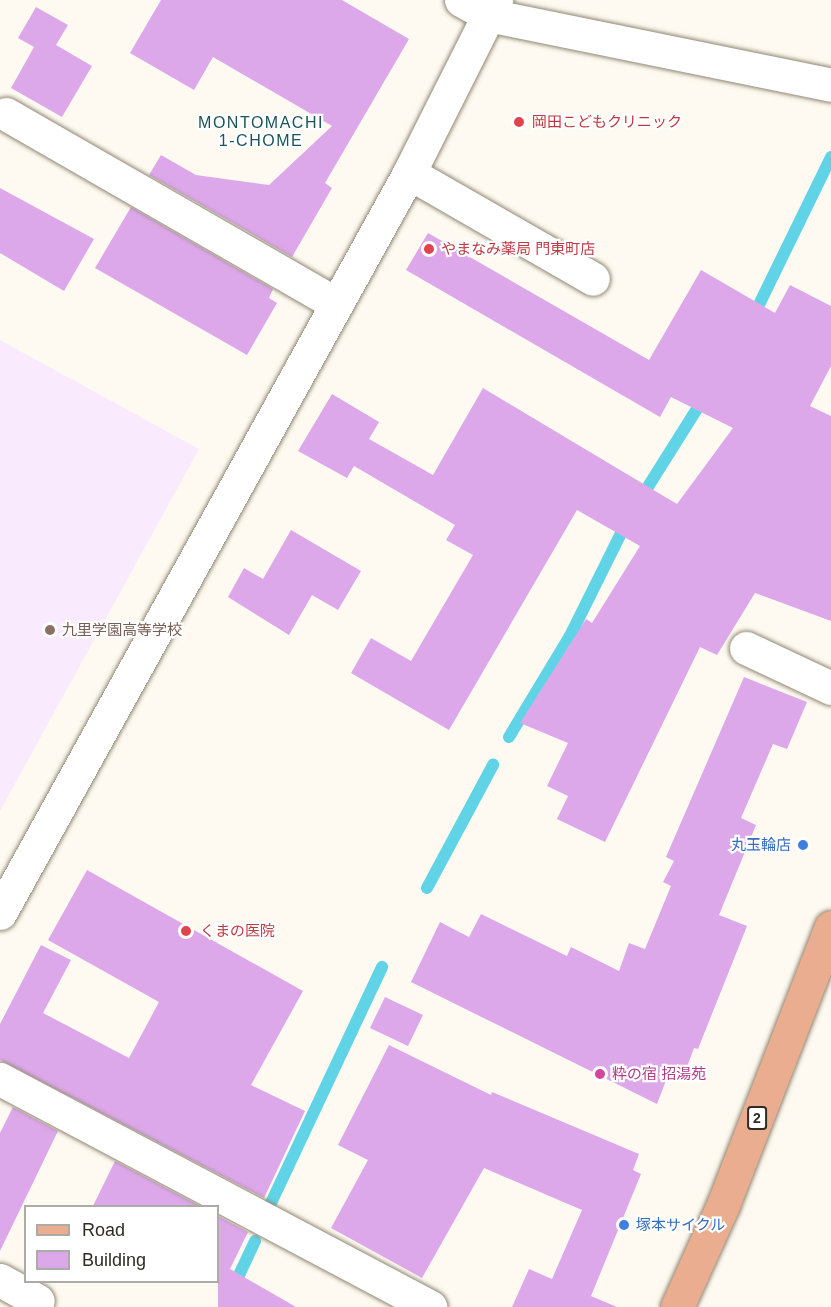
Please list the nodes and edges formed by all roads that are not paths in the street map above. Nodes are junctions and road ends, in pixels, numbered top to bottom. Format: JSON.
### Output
{"nodes":[{"id":1,"x":482,"y":5,"type":"edge"},
{"id":2,"x":831,"y":85,"type":"edge"},
{"id":3,"x":6,"y":114,"type":"dead end"},
{"id":4,"x":409,"y":173,"type":"junction"},
{"id":5,"x":592,"y":279,"type":"dead end"},
{"id":6,"x":335,"y":303,"type":"junction"},
{"id":7,"x":746,"y":648,"type":"dead end"},
{"id":8,"x":831,"y":688,"type":"edge"},
{"id":9,"x":0,"y":913,"type":"edge"},
{"id":10,"x":831,"y":927,"type":"edge"},
{"id":11,"x":0,"y":1079,"type":"edge"},
{"id":12,"x":0,"y":1280,"type":"edge"},
{"id":13,"x":38,"y":1301,"type":"dead end"},
{"id":14,"x":430,"y":1307,"type":"edge"},
{"id":15,"x":677,"y":1307,"type":"edge"}],
"edges":[{"from":1,"to":2,"type":"street"},
{"from":1,"to":4,"type":"street"},
{"from":3,"to":6,"type":"street"},
{"from":4,"to":5,"type":"street"},
{"from":4,"to":6,"type":"street"},
{"from":6,"to":9,"type":"street"},
{"from":7,"to":8,"type":"street"},
{"from":10,"to":15,"type":"main road","number":"2"},
{"from":11,"to":14,"type":"street"},
{"from":12,"to":13,"type":"street"}]}
